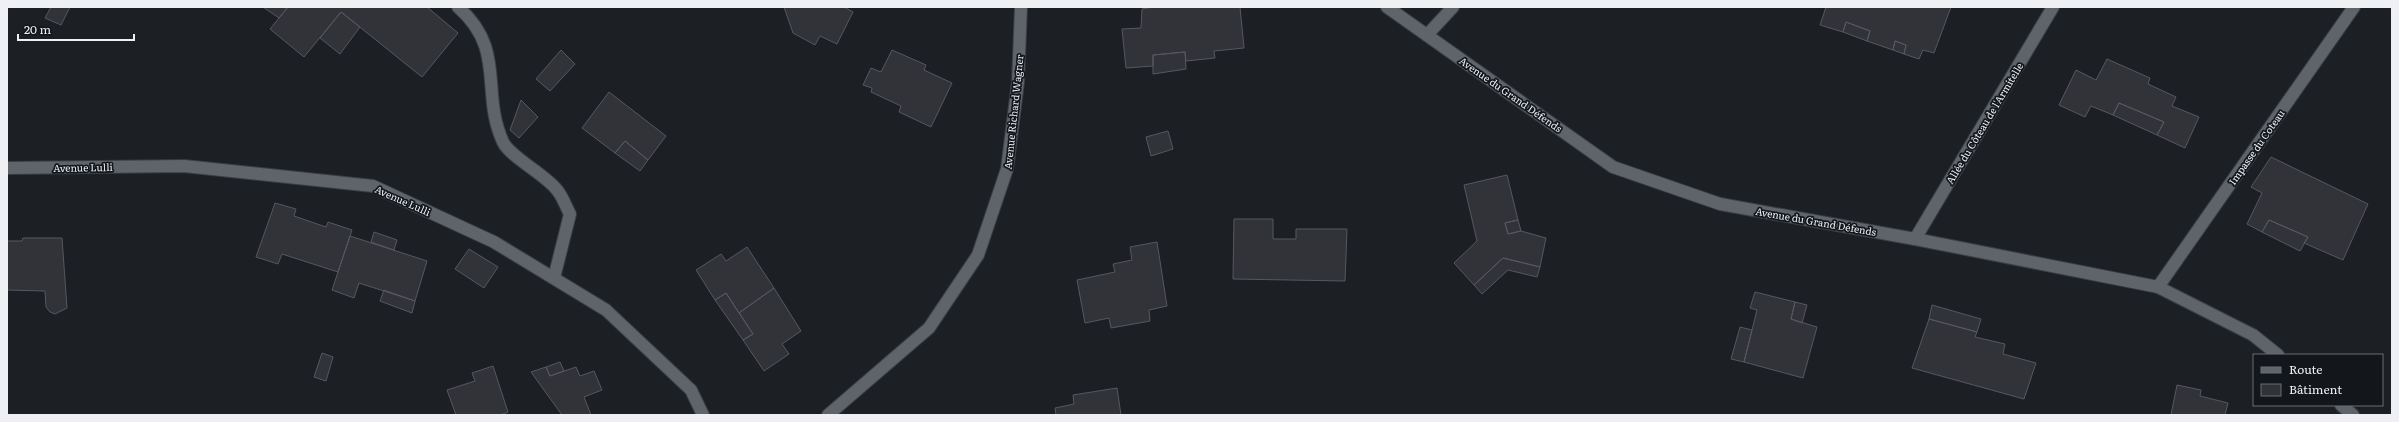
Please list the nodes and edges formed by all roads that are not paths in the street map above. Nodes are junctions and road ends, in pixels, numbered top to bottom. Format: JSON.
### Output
{"nodes":[{"id":1,"x":458,"y":7,"type":"edge"},
{"id":2,"x":1021,"y":7,"type":"edge"},
{"id":3,"x":1387,"y":7,"type":"edge"},
{"id":4,"x":1454,"y":7,"type":"edge"},
{"id":5,"x":2053,"y":7,"type":"edge"},
{"id":6,"x":2354,"y":7,"type":"edge"},
{"id":7,"x":1427,"y":35,"type":"junction"},
{"id":8,"x":7,"y":168,"type":"edge"},
{"id":9,"x":1915,"y":239,"type":"junction"},
{"id":10,"x":554,"y":278,"type":"junction"},
{"id":11,"x":2158,"y":286,"type":"junction"},
{"id":12,"x":2277,"y":354,"type":"edge"},
{"id":13,"x":2342,"y":406,"type":"edge"},
{"id":14,"x":703,"y":415,"type":"edge"},
{"id":15,"x":828,"y":415,"type":"edge"},
{"id":16,"x":2353,"y":415,"type":"edge"}],
"edges":[{"from":1,"to":10,"type":"street"},
{"from":2,"to":15,"type":"street","name":"Avenue Richard Wagner"},
{"from":3,"to":7,"type":"street","name":"Avenue du Grand Défends"},
{"from":4,"to":7,"type":"street"},
{"from":5,"to":9,"type":"street","name":"Allée du Côteau de l'Armitelle"},
{"from":6,"to":11,"type":"street","name":"Impasse du Coteau"},
{"from":7,"to":9,"type":"street","name":"Avenue du Grand Défends"},
{"from":8,"to":10,"type":"street","name":"Avenue Lulli"},
{"from":9,"to":11,"type":"street","name":"Avenue du Grand Défends"},
{"from":10,"to":14,"type":"street","name":"Avenue Lulli"},
{"from":11,"to":12,"type":"street","name":"Avenue du Grand Défends"},
{"from":13,"to":16,"type":"street"}]}
